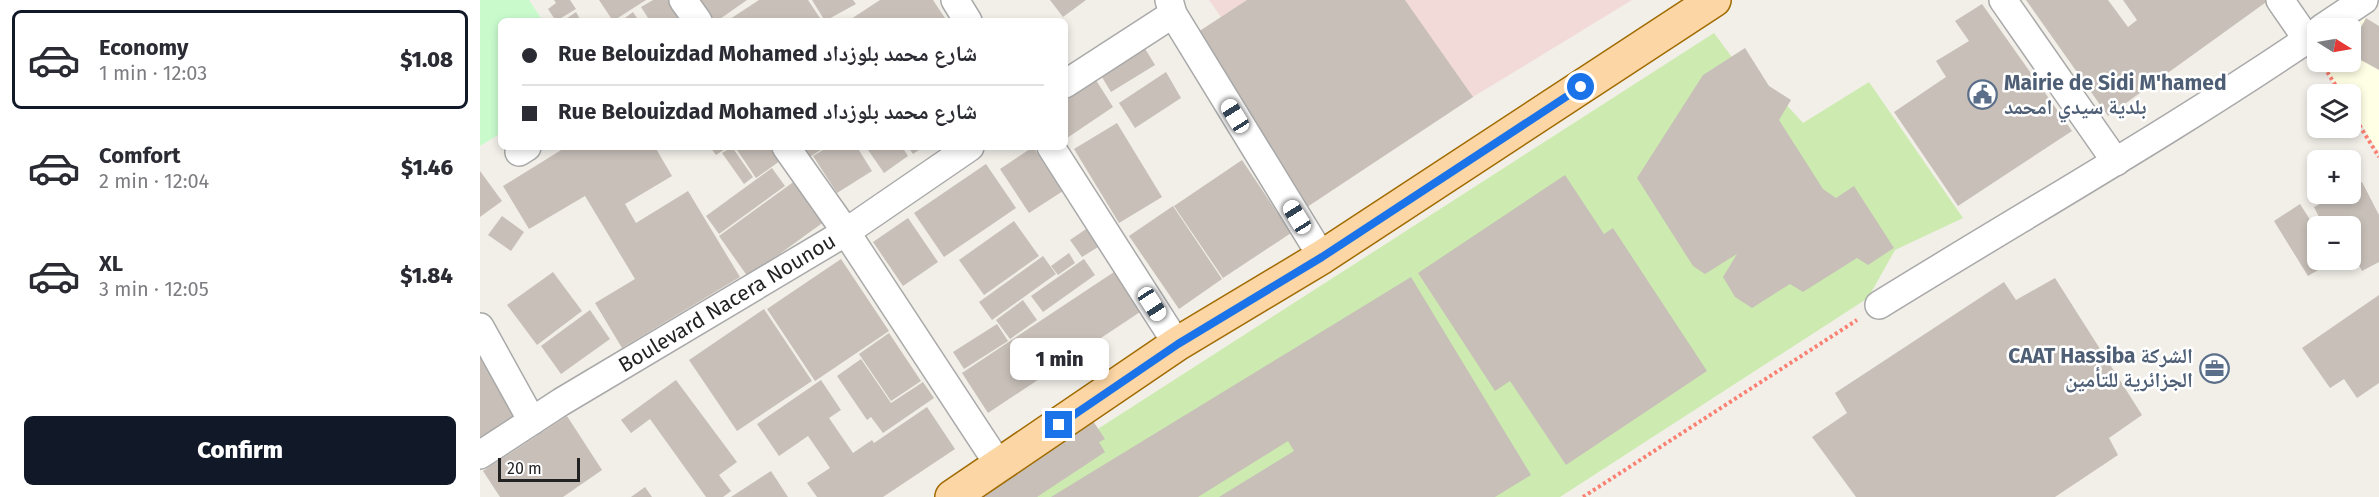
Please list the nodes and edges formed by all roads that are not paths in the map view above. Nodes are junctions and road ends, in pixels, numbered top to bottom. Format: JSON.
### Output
{"nodes":[{"id":1,"x":683,"y":0,"type":"edge"},
{"id":2,"x":955,"y":0,"type":"edge"},
{"id":3,"x":2003,"y":0,"type":"edge"},
{"id":4,"x":2280,"y":0,"type":"edge"},
{"id":5,"x":2364,"y":0,"type":"edge"},
{"id":6,"x":1704,"y":3,"type":"edge"},
{"id":7,"x":1171,"y":7,"type":"edge"},
{"id":8,"x":696,"y":18,"type":"edge"},
{"id":9,"x":966,"y":18,"type":"edge"},
{"id":10,"x":2343,"y":18,"type":"edge"},
{"id":11,"x":2307,"y":29,"type":"edge"},
{"id":12,"x":2307,"y":46,"type":"edge"},
{"id":13,"x":1068,"y":82,"type":"edge"},
{"id":14,"x":788,"y":150,"type":"edge"},
{"id":15,"x":966,"y":150,"type":"edge"},
{"id":16,"x":1053,"y":150,"type":"edge"},
{"id":17,"x":2116,"y":162,"type":"junction"},
{"id":18,"x":846,"y":232,"type":"junction"},
{"id":19,"x":1322,"y":257,"type":"junction"},
{"id":20,"x":1879,"y":305,"type":"road end"},
{"id":21,"x":480,"y":327,"type":"edge"},
{"id":22,"x":1178,"y":344,"type":"junction"},
{"id":23,"x":532,"y":421,"type":"junction"},
{"id":24,"x":480,"y":455,"type":"edge"},
{"id":25,"x":999,"y":465,"type":"junction"},
{"id":26,"x":952,"y":497,"type":"edge"}],
"edges":[{"from":1,"to":8,"type":"street"},
{"from":2,"to":9,"type":"street"},
{"from":3,"to":17,"type":"street"},
{"from":4,"to":11,"type":"street"},
{"from":5,"to":10,"type":"street"},
{"from":6,"to":19,"type":"main road"},
{"from":7,"to":13,"type":"street"},
{"from":7,"to":19,"type":"street"},
{"from":12,"to":17,"type":"street"},
{"from":14,"to":18,"type":"street"},
{"from":15,"to":18,"type":"street","name":"Boulevard Nacera Nounou"},
{"from":16,"to":22,"type":"street"},
{"from":17,"to":20,"type":"street"},
{"from":18,"to":23,"type":"street","name":"Boulevard Nacera Nounou"},
{"from":18,"to":25,"type":"street"},
{"from":19,"to":22,"type":"main road"},
{"from":21,"to":23,"type":"street"},
{"from":22,"to":25,"type":"main road"},
{"from":23,"to":24,"type":"street","name":"Boulevard Nacera Nounou"},
{"from":25,"to":26,"type":"main road"}]}
